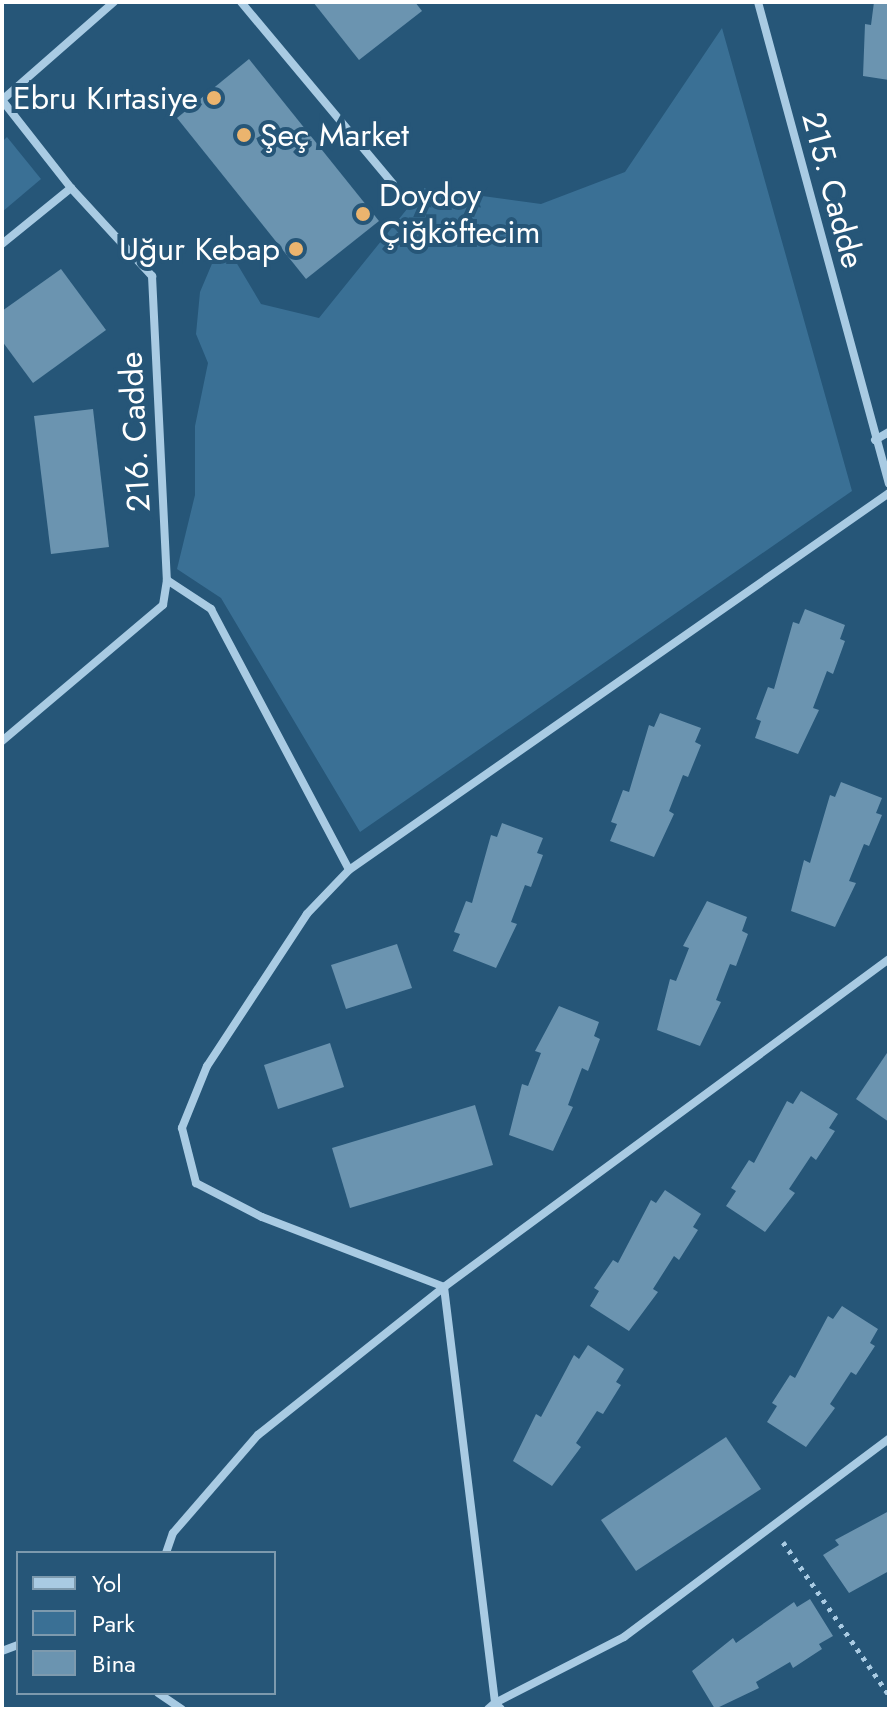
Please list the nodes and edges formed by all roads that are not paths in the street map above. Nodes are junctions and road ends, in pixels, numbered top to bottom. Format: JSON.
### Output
{"nodes":[{"id":1,"x":114,"y":2,"type":"edge"},
{"id":2,"x":241,"y":2,"type":"edge"},
{"id":3,"x":758,"y":2,"type":"edge"},
{"id":4,"x":2,"y":100,"type":"edge"},
{"id":5,"x":393,"y":184,"type":"dead end"},
{"id":6,"x":71,"y":188,"type":"junction"},
{"id":7,"x":2,"y":244,"type":"edge"},
{"id":8,"x":889,"y":432,"type":"edge"},
{"id":9,"x":875,"y":440,"type":"junction"},
{"id":10,"x":889,"y":483,"type":"edge"},
{"id":11,"x":889,"y":493,"type":"edge"},
{"id":12,"x":167,"y":580,"type":"junction"},
{"id":13,"x":2,"y":741,"type":"edge"},
{"id":14,"x":349,"y":870,"type":"junction"},
{"id":15,"x":889,"y":959,"type":"edge"},
{"id":16,"x":444,"y":1287,"type":"junction"},
{"id":17,"x":889,"y":1439,"type":"edge"},
{"id":18,"x":167,"y":1551,"type":"edge"},
{"id":19,"x":161,"y":1695,"type":"edge"},
{"id":20,"x":495,"y":1707,"type":"edge"},
{"id":21,"x":182,"y":1709,"type":"edge"}],
"edges":[{"from":1,"to":4,"type":"street"},
{"from":2,"to":5,"type":"street"},
{"from":3,"to":9,"type":"street","name":"215. Cadde"},
{"from":4,"to":6,"type":"street","name":"216. Cadde"},
{"from":6,"to":7,"type":"street"},
{"from":6,"to":12,"type":"street","name":"216. Cadde"},
{"from":8,"to":9,"type":"street"},
{"from":9,"to":10,"type":"street","name":"215. Cadde"},
{"from":11,"to":14,"type":"street"},
{"from":12,"to":13,"type":"street","name":"216. Cadde"},
{"from":12,"to":14,"type":"street"},
{"from":14,"to":16,"type":"street"},
{"from":15,"to":16,"type":"street"},
{"from":16,"to":18,"type":"street"},
{"from":16,"to":20,"type":"street"},
{"from":17,"to":20,"type":"street"},
{"from":19,"to":21,"type":"street"}]}
